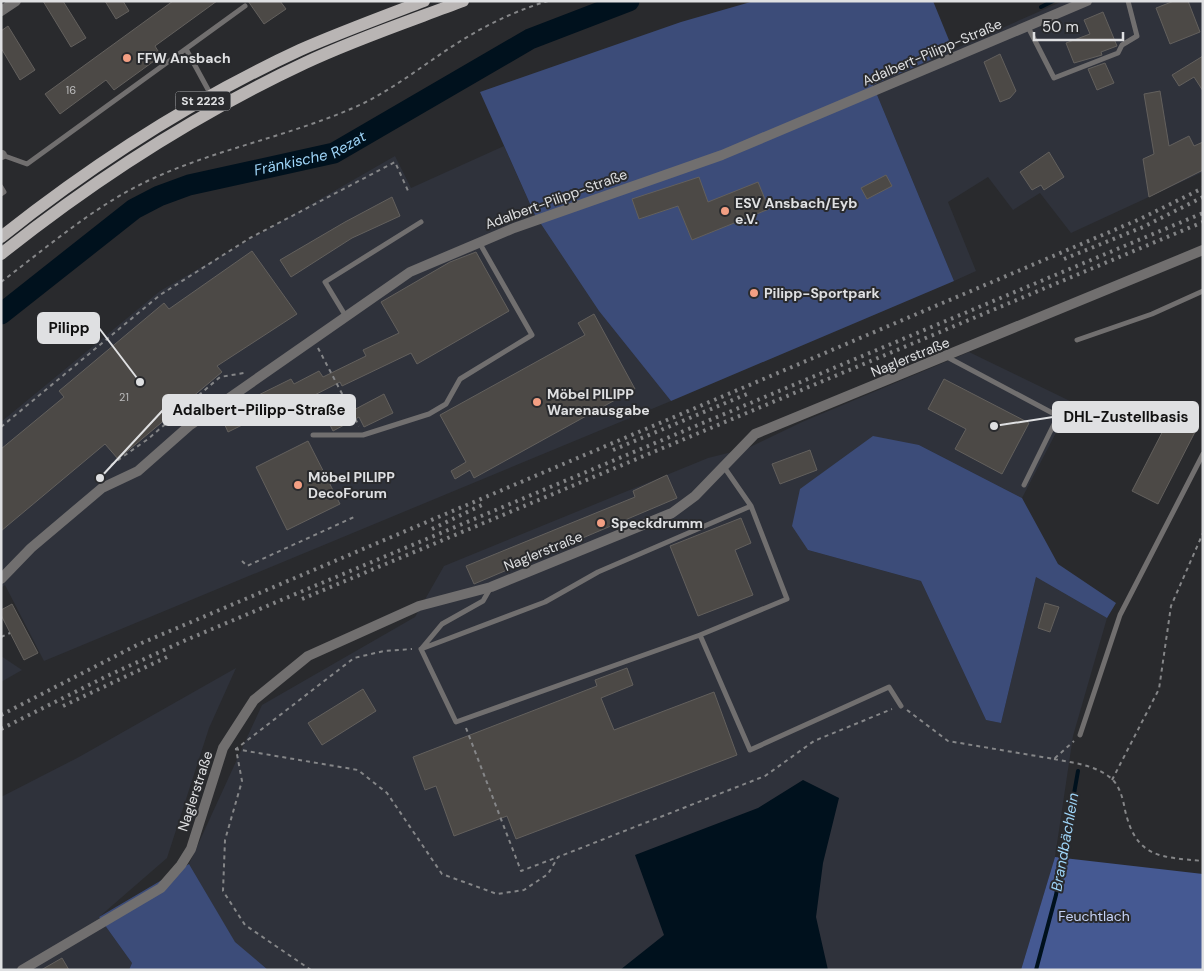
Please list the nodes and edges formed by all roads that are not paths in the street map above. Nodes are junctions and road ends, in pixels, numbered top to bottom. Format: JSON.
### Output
{"nodes":[{"id":1,"x":16,"y":1,"type":"edge"},
{"id":2,"x":424,"y":1,"type":"edge"},
{"id":3,"x":463,"y":1,"type":"edge"},
{"id":4,"x":1087,"y":1,"type":"edge"},
{"id":5,"x":1128,"y":1,"type":"edge"},
{"id":6,"x":245,"y":6,"type":"dead end"},
{"id":7,"x":1,"y":11,"type":"edge"},
{"id":8,"x":1028,"y":27,"type":"junction"},
{"id":9,"x":186,"y":49,"type":"junction"},
{"id":10,"x":215,"y":101,"type":"junction"},
{"id":11,"x":2,"y":155,"type":"edge"},
{"id":12,"x":1,"y":187,"type":"edge"},
{"id":13,"x":1,"y":194,"type":"edge"},
{"id":14,"x":421,"y":222,"type":"dead end"},
{"id":15,"x":1,"y":237,"type":"edge"},
{"id":16,"x":479,"y":242,"type":"junction"},
{"id":17,"x":1203,"y":250,"type":"edge"},
{"id":18,"x":1,"y":254,"type":"edge"},
{"id":19,"x":1203,"y":291,"type":"edge"},
{"id":20,"x":345,"y":316,"type":"junction"},
{"id":21,"x":1077,"y":340,"type":"dead end"},
{"id":22,"x":946,"y":357,"type":"junction"},
{"id":23,"x":313,"y":435,"type":"dead end"},
{"id":24,"x":1203,"y":454,"type":"edge"},
{"id":25,"x":724,"y":467,"type":"junction"},
{"id":26,"x":1024,"y":485,"type":"dead end"},
{"id":27,"x":752,"y":506,"type":"junction"},
{"id":28,"x":1,"y":578,"type":"edge"},
{"id":29,"x":491,"y":587,"type":"junction"},
{"id":30,"x":700,"y":635,"type":"junction"},
{"id":31,"x":420,"y":649,"type":"junction"},
{"id":32,"x":901,"y":706,"type":"road end"},
{"id":33,"x":1080,"y":735,"type":"road end"},
{"id":34,"x":22,"y":970,"type":"edge"}],
"edges":[{"from":1,"to":7,"type":"street"},
{"from":2,"to":10,"type":"main road","number":"St 2223"},
{"from":3,"to":10,"type":"main road","number":"St 2223"},
{"from":4,"to":8,"type":"street","name":"Adalbert-Pilipp-Straße"},
{"from":5,"to":8,"type":"lane"},
{"from":6,"to":9,"type":"lane"},
{"from":8,"to":16,"type":"street","name":"Adalbert-Pilipp-Straße"},
{"from":9,"to":10,"type":"lane"},
{"from":9,"to":11,"type":"lane"},
{"from":10,"to":15,"type":"main road","number":"St 2223"},
{"from":10,"to":18,"type":"main road","number":"St 2223"},
{"from":12,"to":13,"type":"lane"},
{"from":14,"to":20,"type":"lane"},
{"from":16,"to":20,"type":"street","name":"Adalbert-Pilipp-Straße"},
{"from":16,"to":23,"type":"lane"},
{"from":17,"to":22,"type":"street","name":"Naglerstraße"},
{"from":19,"to":21,"type":"lane"},
{"from":20,"to":28,"type":"street","name":"Adalbert-Pilipp-Straße"},
{"from":22,"to":25,"type":"street","name":"Naglerstraße"},
{"from":22,"to":26,"type":"lane"},
{"from":24,"to":33,"type":"lane"},
{"from":25,"to":27,"type":"lane"},
{"from":25,"to":29,"type":"street","name":"Naglerstraße"},
{"from":27,"to":30,"type":"lane"},
{"from":27,"to":31,"type":"lane"},
{"from":29,"to":31,"type":"lane"},
{"from":29,"to":34,"type":"street","name":"Naglerstraße"},
{"from":30,"to":31,"type":"lane"},
{"from":30,"to":32,"type":"lane"}]}
